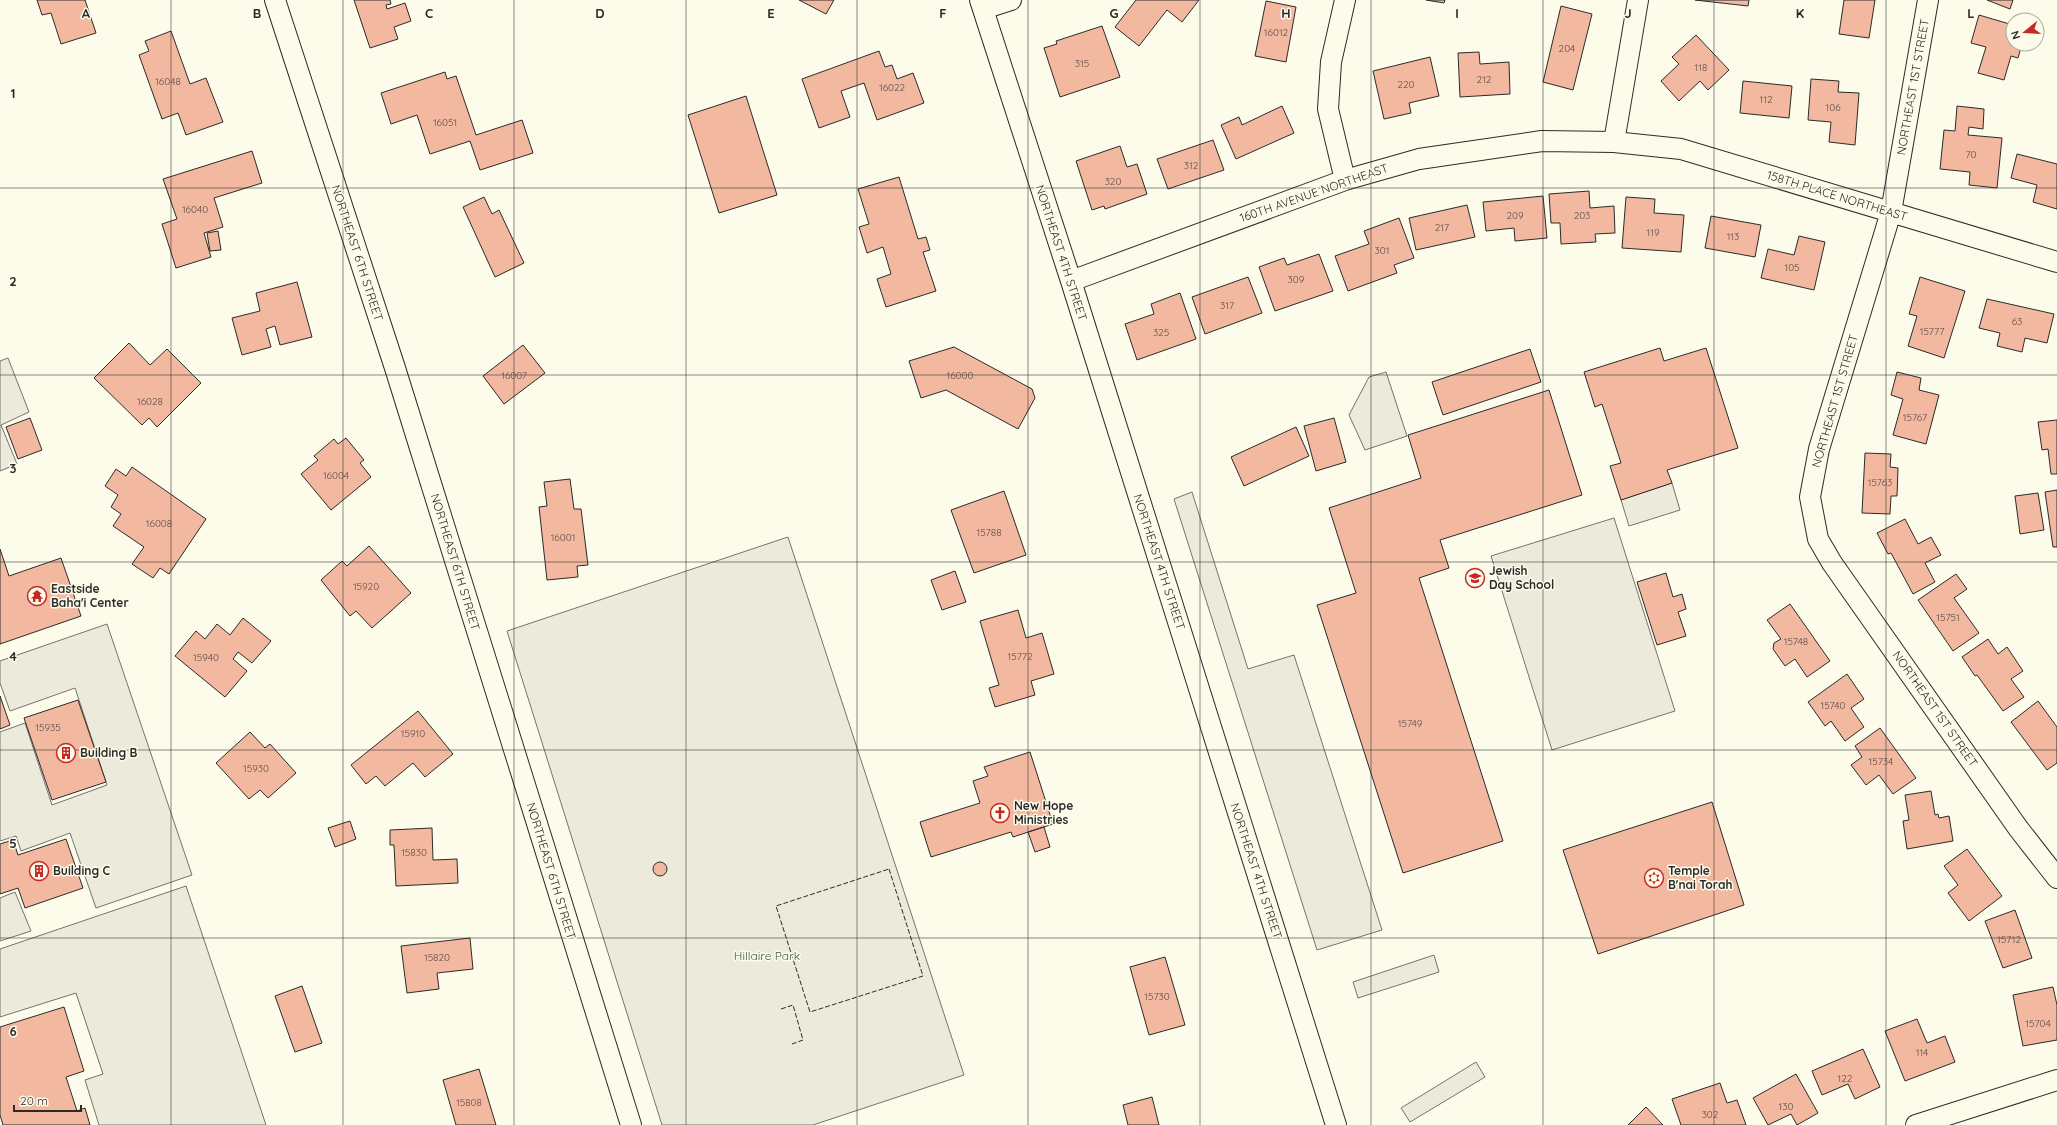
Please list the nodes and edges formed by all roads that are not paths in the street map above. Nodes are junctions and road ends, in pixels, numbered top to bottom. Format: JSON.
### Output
{"nodes":[{"id":1,"x":275,"y":0,"type":"edge"},
{"id":2,"x":1011,"y":0,"type":"edge"},
{"id":3,"x":1345,"y":0,"type":"edge"},
{"id":4,"x":1638,"y":0,"type":"edge"},
{"id":5,"x":1928,"y":0,"type":"edge"},
{"id":6,"x":981,"y":4,"type":"edge"},
{"id":7,"x":1614,"y":142,"type":"junction"},
{"id":8,"x":1345,"y":180,"type":"junction"},
{"id":9,"x":1891,"y":212,"type":"junction"},
{"id":10,"x":2057,"y":262,"type":"edge"},
{"id":11,"x":1071,"y":281,"type":"junction"},
{"id":12,"x":2057,"y":878,"type":"edge"},
{"id":13,"x":2057,"y":1080,"type":"edge"},
{"id":14,"x":631,"y":1125,"type":"edge"},
{"id":15,"x":1336,"y":1125,"type":"edge"},
{"id":16,"x":1916,"y":1125,"type":"edge"}],
"edges":[{"from":1,"to":14,"type":"street","name":"NORTHEAST 6TH STREET"},
{"from":2,"to":6,"type":"street"},
{"from":3,"to":8,"type":"street"},
{"from":4,"to":7,"type":"street"},
{"from":5,"to":9,"type":"street","name":"NORTHEAST 1ST STREET"},
{"from":6,"to":11,"type":"street","name":"NORTHEAST 4TH STREET"},
{"from":7,"to":8,"type":"street","name":"160TH AVENUE NORTHEAST"},
{"from":7,"to":9,"type":"street","name":"158TH PLACE NORTHEAST"},
{"from":8,"to":11,"type":"street","name":"160TH AVENUE NORTHEAST"},
{"from":9,"to":10,"type":"street","name":"158TH PLACE NORTHEAST"},
{"from":9,"to":12,"type":"street","name":"NORTHEAST 1ST STREET"},
{"from":11,"to":15,"type":"street","name":"NORTHEAST 4TH STREET"},
{"from":13,"to":16,"type":"street"}]}
